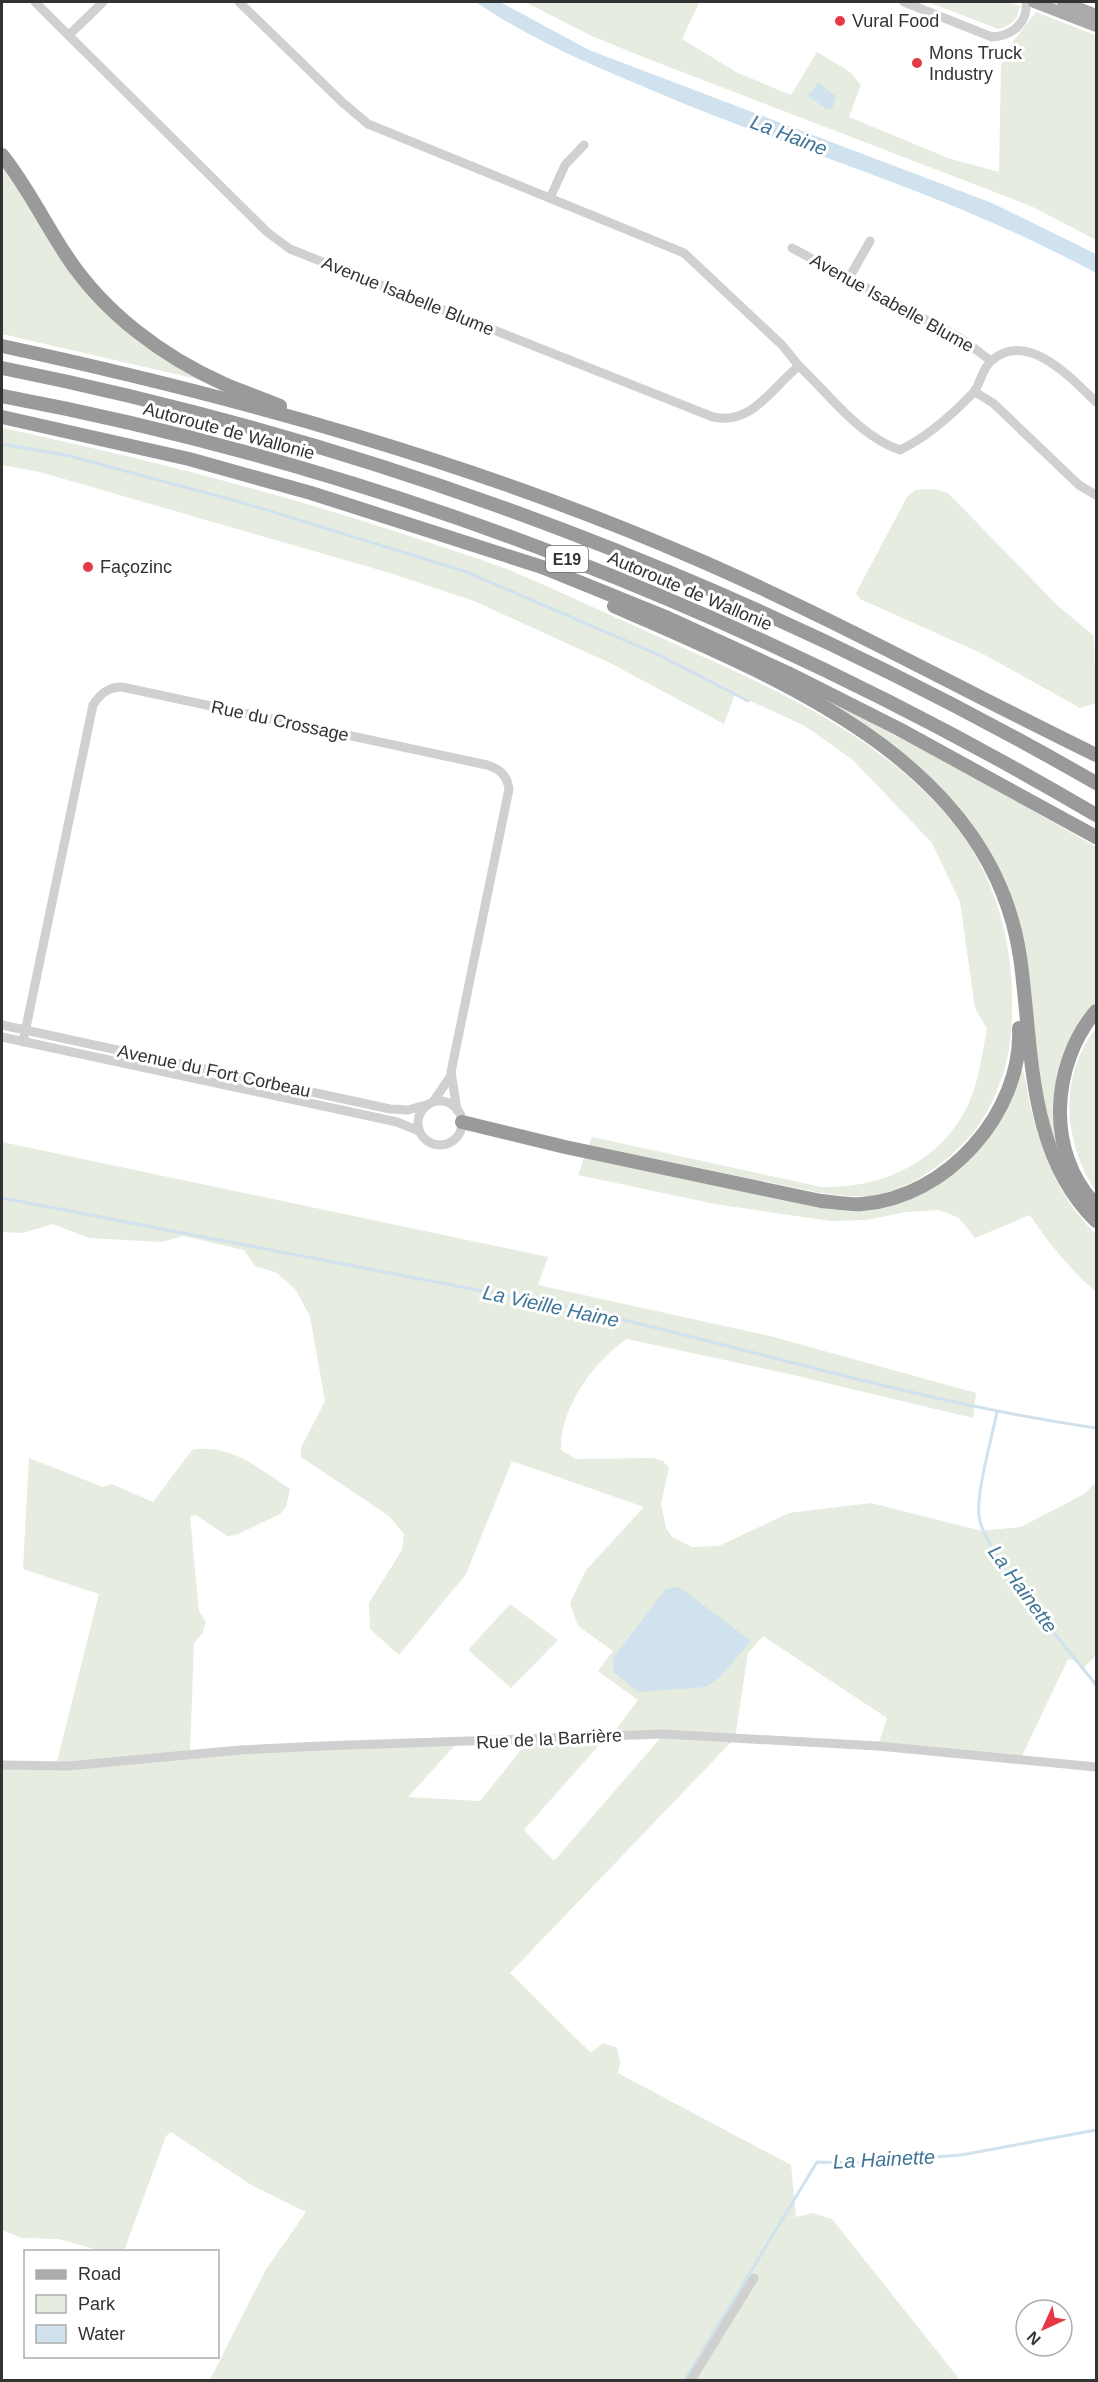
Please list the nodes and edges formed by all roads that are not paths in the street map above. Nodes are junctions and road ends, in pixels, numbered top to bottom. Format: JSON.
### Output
{"nodes":[{"id":1,"x":35,"y":2,"type":"edge"},
{"id":2,"x":103,"y":2,"type":"edge"},
{"id":3,"x":239,"y":2,"type":"edge"},
{"id":4,"x":904,"y":2,"type":"edge"},
{"id":5,"x":1026,"y":2,"type":"edge"},
{"id":6,"x":1034,"y":2,"type":"edge"},
{"id":7,"x":1063,"y":2,"type":"edge"},
{"id":8,"x":1096,"y":15,"type":"edge"},
{"id":9,"x":1096,"y":26,"type":"edge"},
{"id":10,"x":69,"y":35,"type":"junction"},
{"id":11,"x":584,"y":145,"type":"dead end"},
{"id":12,"x":2,"y":155,"type":"edge"},
{"id":13,"x":550,"y":198,"type":"junction"},
{"id":14,"x":870,"y":241,"type":"dead end"},
{"id":15,"x":792,"y":248,"type":"dead end"},
{"id":16,"x":849,"y":278,"type":"junction"},
{"id":17,"x":2,"y":346,"type":"edge"},
{"id":18,"x":991,"y":361,"type":"junction"},
{"id":19,"x":799,"y":366,"type":"junction"},
{"id":20,"x":2,"y":368,"type":"edge"},
{"id":21,"x":975,"y":392,"type":"junction"},
{"id":22,"x":2,"y":396,"type":"edge"},
{"id":23,"x":1096,"y":402,"type":"edge"},
{"id":24,"x":2,"y":417,"type":"edge"},
{"id":25,"x":334,"y":429,"type":"junction"},
{"id":26,"x":1096,"y":495,"type":"edge"},
{"id":27,"x":506,"y":557,"type":"junction"},
{"id":28,"x":1042,"y":729,"type":"junction"},
{"id":29,"x":1096,"y":755,"type":"edge"},
{"id":30,"x":1096,"y":763,"type":"edge"},
{"id":31,"x":1096,"y":783,"type":"edge"},
{"id":32,"x":1096,"y":815,"type":"edge"},
{"id":33,"x":1096,"y":837,"type":"edge"},
{"id":34,"x":1023,"y":985,"type":"junction"},
{"id":35,"x":1096,"y":1011,"type":"edge"},
{"id":36,"x":2,"y":1025,"type":"edge"},
{"id":37,"x":25,"y":1030,"type":"junction"},
{"id":38,"x":2,"y":1037,"type":"edge"},
{"id":39,"x":23,"y":1042,"type":"junction"},
{"id":40,"x":450,"y":1077,"type":"junction"},
{"id":41,"x":430,"y":1104,"type":"junction"},
{"id":42,"x":459,"y":1116,"type":"junction"},
{"id":43,"x":419,"y":1131,"type":"junction"},
{"id":44,"x":1096,"y":1205,"type":"edge"},
{"id":45,"x":1096,"y":1221,"type":"edge"},
{"id":46,"x":2,"y":1765,"type":"edge"},
{"id":47,"x":1096,"y":1767,"type":"edge"},
{"id":48,"x":754,"y":2278,"type":"dead end"},
{"id":49,"x":691,"y":2380,"type":"edge"}],
"edges":[{"from":1,"to":10,"type":"street","name":"Avenue Isabelle Blume"},
{"from":2,"to":10,"type":"street"},
{"from":3,"to":13,"type":"street","name":"Avenue Isabelle Blume"},
{"from":4,"to":5,"type":"street"},
{"from":6,"to":9,"type":"main road"},
{"from":7,"to":8,"type":"main road"},
{"from":10,"to":19,"type":"street","name":"Avenue Isabelle Blume"},
{"from":11,"to":13,"type":"street"},
{"from":12,"to":25,"type":"highway"},
{"from":13,"to":19,"type":"street","name":"Avenue Isabelle Blume"},
{"from":14,"to":16,"type":"street"},
{"from":15,"to":16,"type":"street","name":"Avenue Isabelle Blume"},
{"from":16,"to":18,"type":"street","name":"Avenue Isabelle Blume"},
{"from":17,"to":25,"type":"highway"},
{"from":18,"to":21,"type":"street","name":"Avenue Isabelle Blume"},
{"from":18,"to":23,"type":"street","name":"Avenue Isabelle Blume"},
{"from":19,"to":21,"type":"street","name":"Avenue Isabelle Blume"},
{"from":20,"to":31,"type":"highway","name":"Autoroute de Wallonie","number":"E19"},
{"from":21,"to":26,"type":"street"},
{"from":22,"to":32,"type":"highway","name":"Autoroute de Wallonie","number":"E19"},
{"from":24,"to":27,"type":"highway"},
{"from":25,"to":28,"type":"highway"},
{"from":27,"to":33,"type":"highway"},
{"from":27,"to":34,"type":"highway"},
{"from":28,"to":29,"type":"highway"},
{"from":28,"to":30,"type":"highway"},
{"from":34,"to":42,"type":"highway"},
{"from":34,"to":45,"type":"highway"},
{"from":35,"to":44,"type":"highway"},
{"from":36,"to":37,"type":"street","name":"Avenue du Fort Corbeau"},
{"from":37,"to":39,"type":"street","name":"Rue du Crossage"},
{"from":37,"to":40,"type":"street","name":"Rue du Crossage"},
{"from":37,"to":41,"type":"street","name":"Avenue du Fort Corbeau"},
{"from":38,"to":39,"type":"street","name":"Avenue du Fort Corbeau"},
{"from":39,"to":43,"type":"street","name":"Avenue du Fort Corbeau"},
{"from":40,"to":41,"type":"street"},
{"from":40,"to":42,"type":"street"},
{"from":41,"to":42,"type":"street"},
{"from":41,"to":43,"type":"street"},
{"from":42,"to":43,"type":"street"},
{"from":46,"to":47,"type":"street","name":"Rue de la Barrière"},
{"from":48,"to":49,"type":"street"}]}
